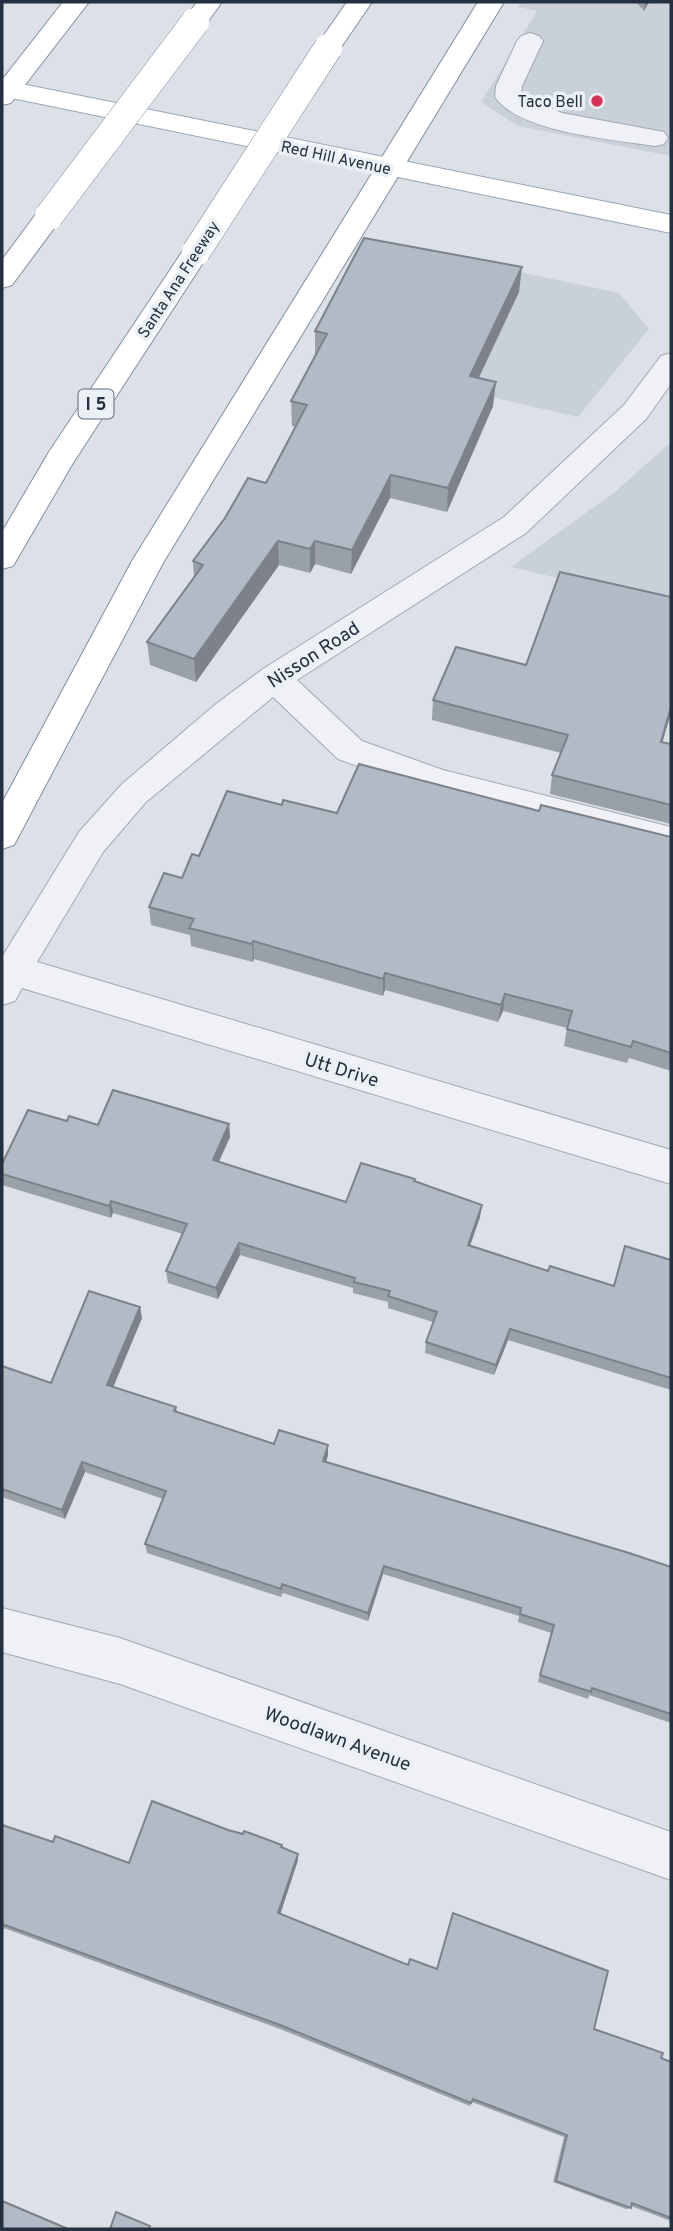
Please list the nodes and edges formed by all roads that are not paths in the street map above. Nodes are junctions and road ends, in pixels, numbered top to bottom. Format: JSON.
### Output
{"nodes":[{"id":1,"x":76,"y":2,"type":"edge"},
{"id":2,"x":359,"y":2,"type":"edge"},
{"id":3,"x":491,"y":2,"type":"edge"},
{"id":4,"x":202,"y":12,"type":"edge"},
{"id":5,"x":530,"y":41,"type":"dead end"},
{"id":6,"x":4,"y":91,"type":"edge"},
{"id":7,"x":655,"y":138,"type":"dead end"},
{"id":8,"x":386,"y":167,"type":"junction"},
{"id":9,"x":671,"y":224,"type":"edge"},
{"id":10,"x":2,"y":279,"type":"edge"},
{"id":11,"x":671,"y":363,"type":"edge"},
{"id":12,"x":2,"y":558,"type":"edge"},
{"id":13,"x":275,"y":678,"type":"junction"},
{"id":14,"x":2,"y":835,"type":"edge"},
{"id":15,"x":671,"y":841,"type":"edge"},
{"id":16,"x":7,"y":980,"type":"edge"},
{"id":17,"x":671,"y":1167,"type":"edge"},
{"id":18,"x":2,"y":1630,"type":"edge"},
{"id":19,"x":671,"y":1856,"type":"edge"}],
"edges":[{"from":1,"to":6,"type":"main road"},
{"from":2,"to":12,"type":"main road","name":"Santa Ana Freeway","number":"I 5","bridge":true},
{"from":3,"to":8,"type":"main road"},
{"from":4,"to":10,"type":"main road","bridge":true},
{"from":5,"to":7,"type":"street"},
{"from":6,"to":8,"type":"main road","name":"Red Hill Avenue"},
{"from":8,"to":9,"type":"main road","name":"Red Hill Avenue"},
{"from":8,"to":14,"type":"main road"},
{"from":11,"to":13,"type":"street","name":"Nisson Road"},
{"from":13,"to":15,"type":"street"},
{"from":13,"to":16,"type":"street","name":"Nisson Road"},
{"from":16,"to":17,"type":"street","name":"Utt Drive"},
{"from":18,"to":19,"type":"street","name":"Woodlawn Avenue"}]}
